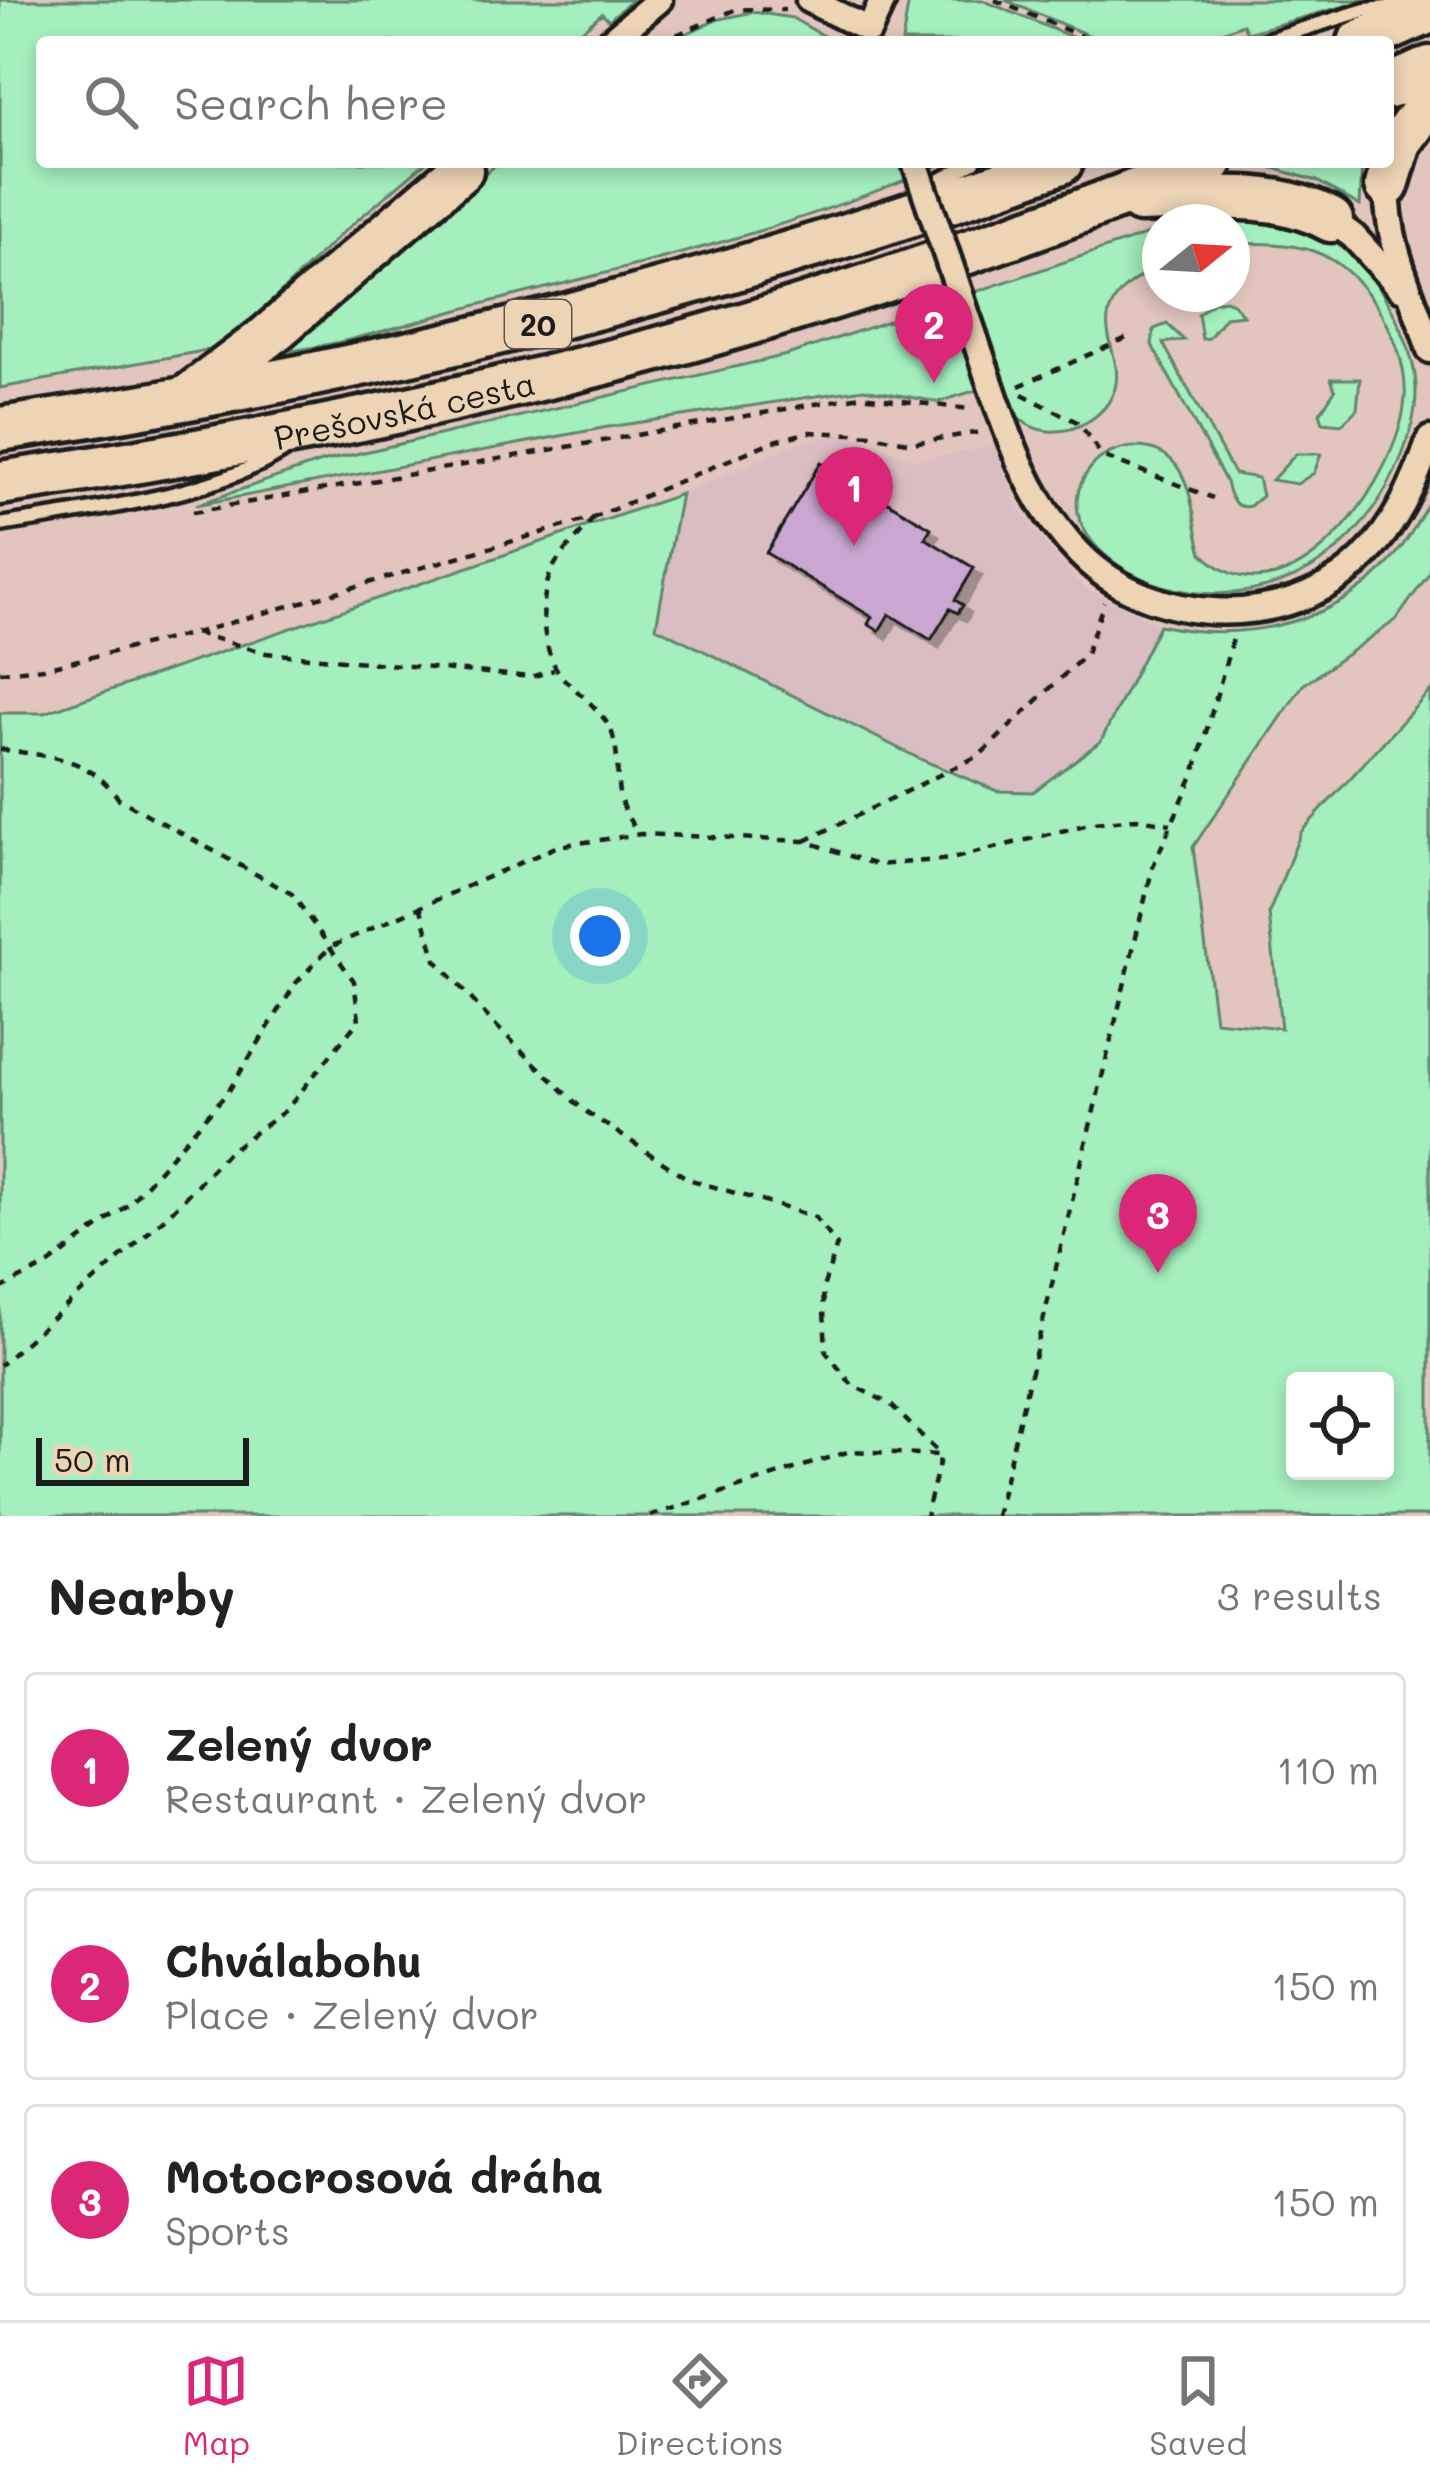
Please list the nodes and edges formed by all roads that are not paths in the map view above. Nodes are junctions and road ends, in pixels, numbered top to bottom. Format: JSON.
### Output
{"nodes":[{"id":1,"x":685,"y":0,"type":"edge"},
{"id":2,"x":859,"y":0,"type":"edge"},
{"id":3,"x":883,"y":0,"type":"edge"},
{"id":4,"x":651,"y":7,"type":"edge"},
{"id":5,"x":804,"y":8,"type":"edge"},
{"id":6,"x":1430,"y":8,"type":"edge"},
{"id":7,"x":616,"y":36,"type":"edge"},
{"id":8,"x":871,"y":36,"type":"edge"},
{"id":9,"x":1280,"y":36,"type":"edge"},
{"id":10,"x":1372,"y":36,"type":"edge"},
{"id":11,"x":1430,"y":68,"type":"edge"},
{"id":12,"x":1394,"y":84,"type":"edge"},
{"id":13,"x":1430,"y":101,"type":"edge"},
{"id":14,"x":1394,"y":162,"type":"edge"},
{"id":15,"x":463,"y":168,"type":"edge"},
{"id":16,"x":917,"y":168,"type":"edge"},
{"id":17,"x":961,"y":168,"type":"edge"},
{"id":18,"x":1043,"y":168,"type":"edge"},
{"id":19,"x":1195,"y":168,"type":"edge"},
{"id":20,"x":1392,"y":168,"type":"edge"},
{"id":21,"x":1387,"y":185,"type":"joint"},
{"id":22,"x":1109,"y":201,"type":"junction"},
{"id":23,"x":1331,"y":220,"type":"joint"},
{"id":24,"x":856,"y":232,"type":"junction"},
{"id":25,"x":1407,"y":294,"type":"junction"},
{"id":26,"x":1429,"y":344,"type":"edge"},
{"id":27,"x":184,"y":400,"type":"junction"},
{"id":28,"x":325,"y":426,"type":"junction"},
{"id":29,"x":0,"y":429,"type":"edge"},
{"id":30,"x":1430,"y":440,"type":"edge"},
{"id":31,"x":0,"y":483,"type":"edge"},
{"id":32,"x":0,"y":525,"type":"edge"}],
"edges":[{"from":1,"to":4,"type":"street"},
{"from":2,"to":8,"type":"street"},
{"from":3,"to":8,"type":"street"},
{"from":4,"to":7,"type":"street"},
{"from":5,"to":8,"type":"street"},
{"from":6,"to":9,"type":"lane"},
{"from":6,"to":10,"type":"highway"},
{"from":11,"to":12,"type":"highway"},
{"from":13,"to":14,"type":"highway"},
{"from":15,"to":27,"type":"highway"},
{"from":16,"to":30,"type":"street","bridge":true},
{"from":17,"to":24,"type":"lane"},
{"from":18,"to":24,"type":"highway","name":"Prešovská cesta","number":"20"},
{"from":19,"to":22,"type":"highway","name":"Prešovská cesta","number":"20"},
{"from":20,"to":21,"type":"highway"},
{"from":21,"to":25,"type":"street"},
{"from":22,"to":23,"type":"highway"},
{"from":22,"to":28,"type":"highway","name":"Prešovská cesta","number":"20"},
{"from":23,"to":25,"type":"street"},
{"from":24,"to":27,"type":"highway","name":"Prešovská cesta","number":"20"},
{"from":25,"to":26,"type":"street"},
{"from":27,"to":29,"type":"highway","name":"Prešovská cesta","number":"20"},
{"from":28,"to":31,"type":"highway","name":"Prešovská cesta","number":"20"},
{"from":28,"to":32,"type":"lane"}]}
